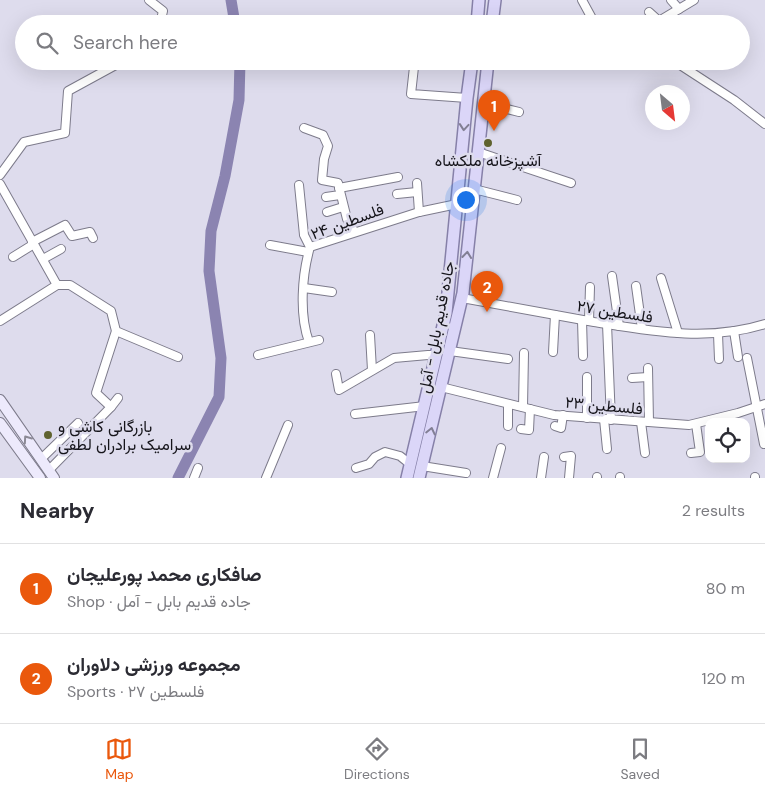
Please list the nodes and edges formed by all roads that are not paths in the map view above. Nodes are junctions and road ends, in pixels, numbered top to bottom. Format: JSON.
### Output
{"nodes":[{"id":1,"x":149,"y":0,"type":"edge"},
{"id":2,"x":479,"y":0,"type":"edge"},
{"id":3,"x":495,"y":0,"type":"edge"},
{"id":4,"x":582,"y":0,"type":"edge"},
{"id":5,"x":671,"y":0,"type":"edge"},
{"id":6,"x":694,"y":0,"type":"edge"},
{"id":7,"x":679,"y":9,"type":"junction"},
{"id":8,"x":649,"y":12,"type":"dead end"},
{"id":9,"x":162,"y":15,"type":"edge"},
{"id":10,"x":478,"y":15,"type":"edge"},
{"id":11,"x":493,"y":15,"type":"edge"},
{"id":12,"x":590,"y":15,"type":"edge"},
{"id":13,"x":651,"y":15,"type":"edge"},
{"id":14,"x":668,"y":15,"type":"edge"},
{"id":15,"x":106,"y":70,"type":"edge"},
{"id":16,"x":414,"y":70,"type":"edge"},
{"id":17,"x":471,"y":70,"type":"edge"},
{"id":18,"x":487,"y":70,"type":"edge"},
{"id":19,"x":688,"y":70,"type":"edge"},
{"id":20,"x":467,"y":98,"type":"junction"},
{"id":21,"x":483,"y":103,"type":"junction"},
{"id":22,"x":519,"y":112,"type":"dead end"},
{"id":23,"x":765,"y":124,"type":"edge"},
{"id":24,"x":304,"y":128,"type":"dead end"},
{"id":25,"x":478,"y":152,"type":"junction"},
{"id":26,"x":0,"y":175,"type":"edge"},
{"id":27,"x":398,"y":177,"type":"dead end"},
{"id":28,"x":417,"y":183,"type":"dead end"},
{"id":29,"x":571,"y":183,"type":"dead end"},
{"id":30,"x":0,"y":184,"type":"edge"},
{"id":31,"x":298,"y":184,"type":"dead end"},
{"id":32,"x":474,"y":189,"type":"junction"},
{"id":33,"x":339,"y":191,"type":"junction"},
{"id":34,"x":417,"y":192,"type":"junction"},
{"id":35,"x":397,"y":194,"type":"dead end"},
{"id":36,"x":326,"y":197,"type":"dead end"},
{"id":37,"x":517,"y":200,"type":"dead end"},
{"id":38,"x":457,"y":204,"type":"junction"},
{"id":39,"x":344,"y":207,"type":"junction"},
{"id":40,"x":327,"y":212,"type":"dead end"},
{"id":41,"x":418,"y":212,"type":"junction"},
{"id":42,"x":354,"y":231,"type":"junction"},
{"id":43,"x":93,"y":238,"type":"dead end"},
{"id":44,"x":33,"y":243,"type":"junction"},
{"id":45,"x":270,"y":245,"type":"dead end"},
{"id":46,"x":61,"y":249,"type":"dead end"},
{"id":47,"x":309,"y":249,"type":"junction"},
{"id":48,"x":13,"y":257,"type":"dead end"},
{"id":49,"x":43,"y":259,"type":"junction"},
{"id":50,"x":612,"y":276,"type":"dead end"},
{"id":51,"x":661,"y":278,"type":"dead end"},
{"id":52,"x":57,"y":285,"type":"junction"},
{"id":53,"x":636,"y":286,"type":"dead end"},
{"id":54,"x":590,"y":287,"type":"dead end"},
{"id":55,"x":304,"y":288,"type":"junction"},
{"id":56,"x":332,"y":292,"type":"dead end"},
{"id":57,"x":462,"y":298,"type":"junction"},
{"id":58,"x":555,"y":315,"type":"junction"},
{"id":59,"x":586,"y":320,"type":"junction"},
{"id":60,"x":0,"y":321,"type":"edge"},
{"id":61,"x":607,"y":324,"type":"junction"},
{"id":62,"x":765,"y":324,"type":"edge"},
{"id":63,"x":619,"y":326,"type":"junction"},
{"id":64,"x":642,"y":329,"type":"junction"},
{"id":65,"x":116,"y":331,"type":"junction"},
{"id":66,"x":734,"y":331,"type":"junction"},
{"id":67,"x":678,"y":333,"type":"junction"},
{"id":68,"x":718,"y":334,"type":"junction"},
{"id":69,"x":370,"y":335,"type":"dead end"},
{"id":70,"x":318,"y":340,"type":"dead end"},
{"id":71,"x":309,"y":342,"type":"junction"},
{"id":72,"x":450,"y":351,"type":"junction"},
{"id":73,"x":553,"y":352,"type":"dead end"},
{"id":74,"x":524,"y":353,"type":"dead end"},
{"id":75,"x":258,"y":355,"type":"dead end"},
{"id":76,"x":437,"y":355,"type":"junction"},
{"id":77,"x":178,"y":356,"type":"dead end"},
{"id":78,"x":583,"y":356,"type":"dead end"},
{"id":79,"x":738,"y":357,"type":"dead end"},
{"id":80,"x":747,"y":358,"type":"dead end"},
{"id":81,"x":508,"y":359,"type":"dead end"},
{"id":82,"x":719,"y":359,"type":"dead end"},
{"id":83,"x":372,"y":370,"type":"junction"},
{"id":84,"x":336,"y":374,"type":"dead end"},
{"id":85,"x":587,"y":377,"type":"dead end"},
{"id":86,"x":632,"y":378,"type":"dead end"},
{"id":87,"x":441,"y":387,"type":"junction"},
{"id":88,"x":118,"y":398,"type":"dead end"},
{"id":89,"x":0,"y":400,"type":"edge"},
{"id":90,"x":508,"y":404,"type":"junction"},
{"id":91,"x":765,"y":404,"type":"edge"},
{"id":92,"x":424,"y":406,"type":"junction"},
{"id":93,"x":111,"y":407,"type":"junction"},
{"id":94,"x":757,"y":407,"type":"junction"},
{"id":95,"x":526,"y":408,"type":"junction"},
{"id":96,"x":355,"y":414,"type":"dead end"},
{"id":97,"x":563,"y":416,"type":"junction"},
{"id":98,"x":587,"y":418,"type":"junction"},
{"id":99,"x":735,"y":418,"type":"edge"},
{"id":100,"x":608,"y":419,"type":"junction"},
{"id":101,"x":645,"y":422,"type":"junction"},
{"id":102,"x":0,"y":423,"type":"edge"},
{"id":103,"x":78,"y":423,"type":"dead end"},
{"id":104,"x":696,"y":424,"type":"junction"},
{"id":105,"x":705,"y":424,"type":"edge"},
{"id":106,"x":288,"y":425,"type":"dead end"},
{"id":107,"x":508,"y":426,"type":"dead end"},
{"id":108,"x":555,"y":426,"type":"dead end"},
{"id":109,"x":521,"y":429,"type":"dead end"},
{"id":110,"x":764,"y":444,"type":"edge"},
{"id":111,"x":501,"y":448,"type":"dead end"},
{"id":112,"x":607,"y":449,"type":"dead end"},
{"id":113,"x":645,"y":453,"type":"dead end"},
{"id":114,"x":691,"y":453,"type":"dead end"},
{"id":115,"x":564,"y":457,"type":"dead end"},
{"id":116,"x":544,"y":458,"type":"dead end"},
{"id":117,"x":41,"y":459,"type":"junction"},
{"id":118,"x":416,"y":465,"type":"junction"},
{"id":119,"x":198,"y":468,"type":"dead end"},
{"id":120,"x":356,"y":468,"type":"dead end"},
{"id":121,"x":466,"y":473,"type":"dead end"},
{"id":122,"x":51,"y":474,"type":"edge"},
{"id":123,"x":40,"y":478,"type":"edge"},
{"id":124,"x":194,"y":478,"type":"edge"},
{"id":125,"x":266,"y":478,"type":"edge"},
{"id":126,"x":407,"y":478,"type":"edge"},
{"id":127,"x":419,"y":478,"type":"edge"},
{"id":128,"x":493,"y":478,"type":"edge"},
{"id":129,"x":541,"y":478,"type":"edge"},
{"id":130,"x":569,"y":478,"type":"edge"}],
"edges":[{"from":1,"to":9,"type":"street"},
{"from":2,"to":10,"type":"main road"},
{"from":3,"to":11,"type":"main road"},
{"from":4,"to":12,"type":"street"},
{"from":5,"to":7,"type":"street"},
{"from":6,"to":7,"type":"street"},
{"from":7,"to":14,"type":"street"},
{"from":8,"to":13,"type":"street"},
{"from":15,"to":26,"type":"street"},
{"from":16,"to":20,"type":"street"},
{"from":17,"to":20,"type":"main road"},
{"from":18,"to":21,"type":"main road","name":"جاده قدیم بابل - آمل"},
{"from":19,"to":23,"type":"street"},
{"from":20,"to":38,"type":"main road","one_way":true},
{"from":21,"to":22,"type":"street"},
{"from":21,"to":25,"type":"main road","name":"جاده قدیم بابل - آمل"},
{"from":24,"to":33,"type":"street"},
{"from":25,"to":29,"type":"street"},
{"from":25,"to":32,"type":"main road","name":"جاده قدیم بابل - آمل"},
{"from":27,"to":33,"type":"street"},
{"from":28,"to":34,"type":"street"},
{"from":30,"to":44,"type":"street"},
{"from":31,"to":47,"type":"street"},
{"from":32,"to":37,"type":"street"},
{"from":57,"to":32,"type":"main road","name":"جاده قدیم بابل - آمل","one_way":true},
{"from":33,"to":36,"type":"street"},
{"from":33,"to":39,"type":"street"},
{"from":34,"to":35,"type":"street"},
{"from":34,"to":41,"type":"street"},
{"from":38,"to":41,"type":"street","name":"فلسطین ۲۴"},
{"from":38,"to":76,"type":"main road"},
{"from":39,"to":40,"type":"street"},
{"from":39,"to":42,"type":"street"},
{"from":41,"to":42,"type":"street","name":"فلسطین ۲۴"},
{"from":42,"to":47,"type":"street","name":"فلسطین ۲۴"},
{"from":43,"to":44,"type":"street"},
{"from":44,"to":48,"type":"street"},
{"from":44,"to":49,"type":"street"},
{"from":45,"to":47,"type":"street"},
{"from":46,"to":49,"type":"street"},
{"from":47,"to":55,"type":"street","name":"فلسطین ۲۴"},
{"from":49,"to":52,"type":"street"},
{"from":50,"to":63,"type":"street"},
{"from":51,"to":67,"type":"street"},
{"from":52,"to":60,"type":"street"},
{"from":52,"to":65,"type":"street"},
{"from":53,"to":64,"type":"street"},
{"from":54,"to":59,"type":"street"},
{"from":55,"to":56,"type":"street"},
{"from":55,"to":71,"type":"street","name":"فلسطین ۲۴"},
{"from":57,"to":58,"type":"street","name":"فلسطین ۲۷"},
{"from":57,"to":72,"type":"main road","name":"جاده قدیم بابل - آمل"},
{"from":58,"to":59,"type":"street","name":"فلسطین ۲۷"},
{"from":58,"to":73,"type":"street"},
{"from":59,"to":61,"type":"street","name":"فلسطین ۲۷"},
{"from":59,"to":78,"type":"street"},
{"from":61,"to":63,"type":"street","name":"فلسطین ۲۷"},
{"from":61,"to":100,"type":"street"},
{"from":62,"to":66,"type":"street","name":"فلسطین ۲۷"},
{"from":63,"to":64,"type":"street","name":"فلسطین ۲۷"},
{"from":64,"to":67,"type":"street","name":"فلسطین ۲۷"},
{"from":65,"to":77,"type":"street"},
{"from":65,"to":93,"type":"street"},
{"from":66,"to":68,"type":"street","name":"فلسطین ۲۷"},
{"from":66,"to":79,"type":"street"},
{"from":67,"to":68,"type":"street","name":"فلسطین ۲۷"},
{"from":68,"to":82,"type":"street"},
{"from":69,"to":83,"type":"street"},
{"from":70,"to":71,"type":"street"},
{"from":71,"to":75,"type":"street"},
{"from":72,"to":81,"type":"street"},
{"from":72,"to":87,"type":"main road","name":"جاده قدیم بابل - آمل"},
{"from":74,"to":95,"type":"street"},
{"from":76,"to":83,"type":"street"},
{"from":76,"to":92,"type":"main road"},
{"from":80,"to":94,"type":"street"},
{"from":83,"to":84,"type":"street"},
{"from":85,"to":98,"type":"street"},
{"from":86,"to":101,"type":"street"},
{"from":87,"to":90,"type":"street","name":"فلسطین ۲۳"},
{"from":118,"to":87,"type":"main road","name":"جاده قدیم بابل - آمل","one_way":true},
{"from":88,"to":93,"type":"street"},
{"from":117,"to":89,"type":"main road","one_way":true},
{"from":90,"to":95,"type":"street","name":"فلسطین ۲۳"},
{"from":90,"to":107,"type":"street"},
{"from":91,"to":94,"type":"street","name":"فلسطین ۲۳"},
{"from":92,"to":96,"type":"street"},
{"from":92,"to":118,"type":"main road"},
{"from":93,"to":122,"type":"street"},
{"from":94,"to":99,"type":"street","name":"فلسطین ۲۳"},
{"from":94,"to":110,"type":"street"},
{"from":95,"to":97,"type":"street","name":"فلسطین ۲۳"},
{"from":95,"to":109,"type":"street"},
{"from":97,"to":98,"type":"street","name":"فلسطین ۲۳"},
{"from":97,"to":108,"type":"street"},
{"from":98,"to":100,"type":"street","name":"فلسطین ۲۳"},
{"from":100,"to":101,"type":"street","name":"فلسطین ۲۳"},
{"from":100,"to":112,"type":"street"},
{"from":101,"to":104,"type":"street","name":"فلسطین ۲۳"},
{"from":101,"to":113,"type":"street"},
{"from":102,"to":123,"type":"main road"},
{"from":103,"to":117,"type":"street"},
{"from":104,"to":105,"type":"street","name":"فلسطین ۲۳"},
{"from":104,"to":114,"type":"street"},
{"from":106,"to":125,"type":"street"},
{"from":111,"to":128,"type":"street"},
{"from":115,"to":130,"type":"street"},
{"from":116,"to":129,"type":"street"},
{"from":117,"to":122,"type":"main road"},
{"from":118,"to":120,"type":"street"},
{"from":118,"to":121,"type":"street"},
{"from":118,"to":126,"type":"main road"},
{"from":118,"to":127,"type":"main road","name":"جاده قدیم بابل - آمل"},
{"from":119,"to":124,"type":"street"}]}
